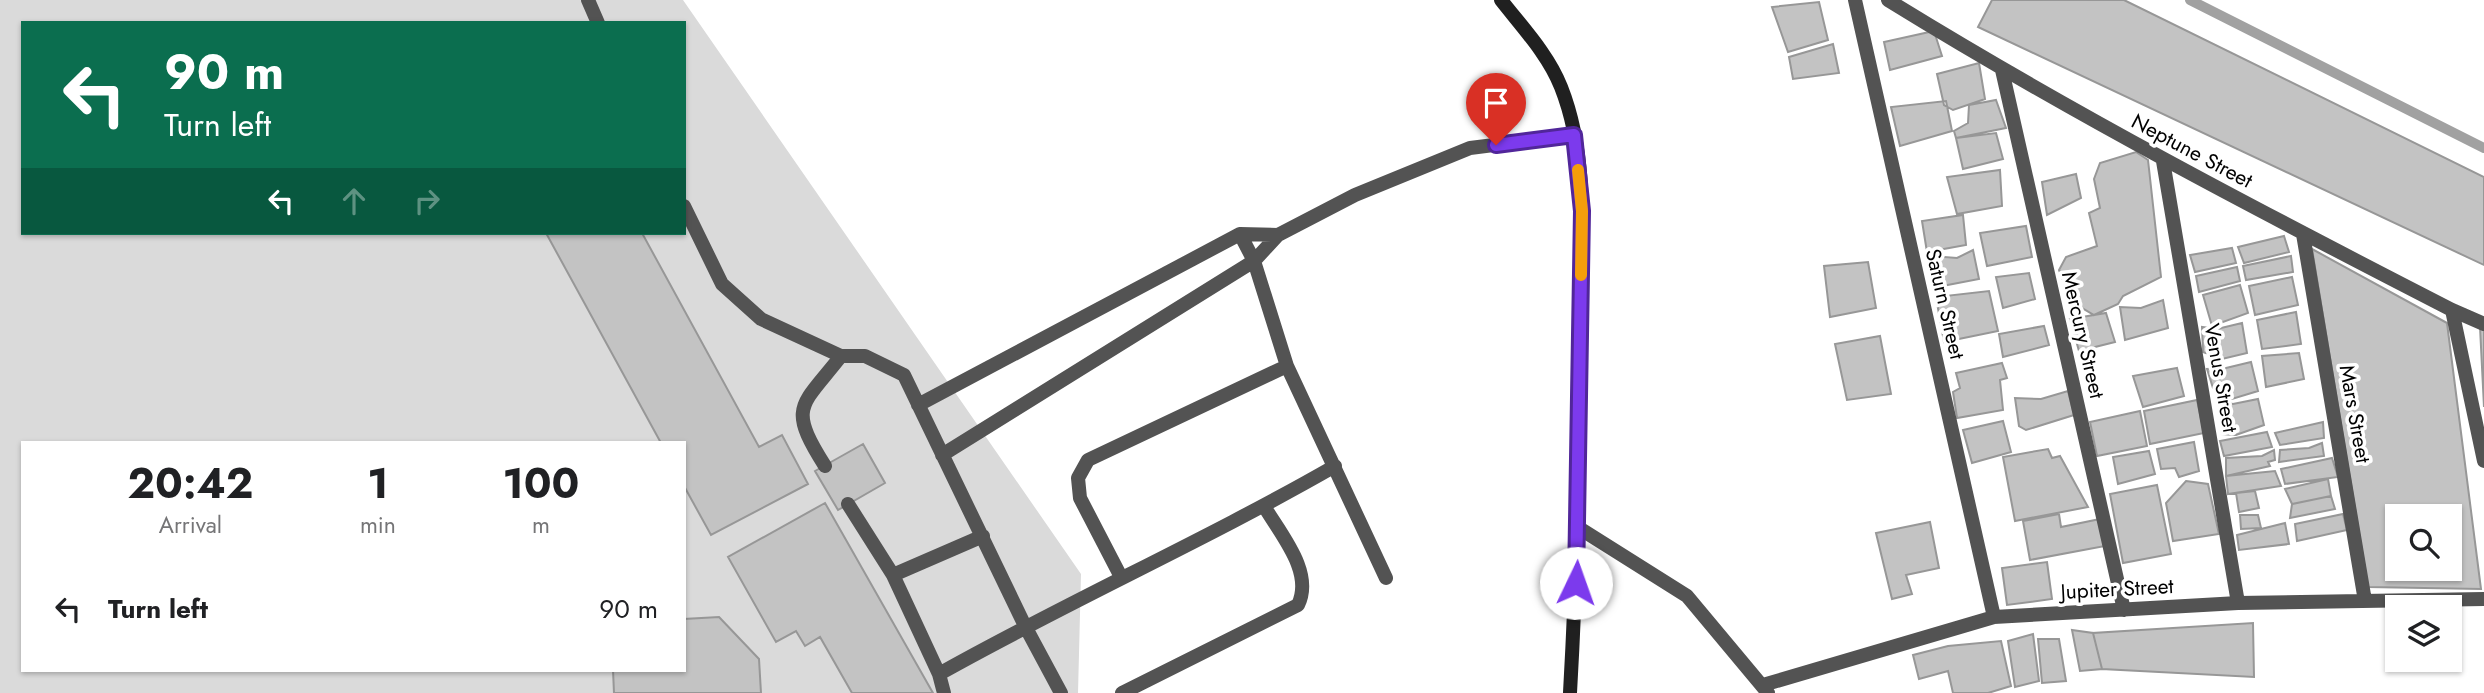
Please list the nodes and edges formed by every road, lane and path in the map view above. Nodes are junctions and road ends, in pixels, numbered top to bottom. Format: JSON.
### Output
{"nodes":[{"id":1,"x":588,"y":0,"type":"edge"},
{"id":2,"x":1501,"y":0,"type":"edge"},
{"id":3,"x":1855,"y":0,"type":"edge"},
{"id":4,"x":1888,"y":0,"type":"edge"},
{"id":5,"x":597,"y":21,"type":"edge"},
{"id":6,"x":2002,"y":70,"type":"junction"},
{"id":7,"x":1574,"y":135,"type":"junction"},
{"id":8,"x":2163,"y":161,"type":"junction"},
{"id":9,"x":686,"y":210,"type":"edge"},
{"id":10,"x":1240,"y":234,"type":"junction"},
{"id":11,"x":2303,"y":234,"type":"junction"},
{"id":12,"x":1278,"y":235,"type":"junction"},
{"id":13,"x":1254,"y":261,"type":"junction"},
{"id":14,"x":2452,"y":310,"type":"junction"},
{"id":15,"x":2484,"y":324,"type":"edge"},
{"id":16,"x":841,"y":356,"type":"junction"},
{"id":17,"x":1287,"y":366,"type":"junction"},
{"id":18,"x":918,"y":405,"type":"junction"},
{"id":19,"x":2479,"y":419,"type":"edge"},
{"id":20,"x":942,"y":455,"type":"junction"},
{"id":21,"x":2484,"y":461,"type":"edge"},
{"id":22,"x":825,"y":466,"type":"dead end"},
{"id":23,"x":1335,"y":466,"type":"junction"},
{"id":24,"x":848,"y":504,"type":"dead end"},
{"id":25,"x":1264,"y":506,"type":"junction"},
{"id":26,"x":1579,"y":528,"type":"junction"},
{"id":27,"x":983,"y":536,"type":"junction"},
{"id":28,"x":893,"y":575,"type":"junction"},
{"id":29,"x":1121,"y":577,"type":"junction"},
{"id":30,"x":1386,"y":578,"type":"dead end"},
{"id":31,"x":2484,"y":599,"type":"edge"},
{"id":32,"x":2365,"y":601,"type":"junction"},
{"id":33,"x":2238,"y":603,"type":"junction"},
{"id":34,"x":2124,"y":610,"type":"junction"},
{"id":35,"x":1994,"y":617,"type":"junction"},
{"id":36,"x":1024,"y":626,"type":"junction"},
{"id":37,"x":939,"y":674,"type":"junction"},
{"id":38,"x":1766,"y":689,"type":"edge"},
{"id":39,"x":944,"y":693,"type":"edge"},
{"id":40,"x":1061,"y":693,"type":"edge"},
{"id":41,"x":1122,"y":693,"type":"edge"},
{"id":42,"x":1570,"y":693,"type":"edge"}],
"edges":[{"from":1,"to":5,"type":"street"},
{"from":2,"to":7,"type":"main road"},
{"from":3,"to":35,"type":"street","name":"Saturn Street"},
{"from":4,"to":6,"type":"street","name":"Neptune Street"},
{"from":6,"to":8,"type":"street","name":"Neptune Street"},
{"from":6,"to":34,"type":"street","name":"Mercury Street"},
{"from":7,"to":12,"type":"street"},
{"from":7,"to":26,"type":"main road"},
{"from":8,"to":11,"type":"street","name":"Neptune Street"},
{"from":8,"to":33,"type":"street","name":"Venus Street"},
{"from":9,"to":16,"type":"street"},
{"from":10,"to":12,"type":"street"},
{"from":10,"to":13,"type":"street"},
{"from":10,"to":18,"type":"street"},
{"from":11,"to":14,"type":"street","name":"Neptune Street"},
{"from":11,"to":32,"type":"street","name":"Mars Street"},
{"from":12,"to":13,"type":"street"},
{"from":13,"to":17,"type":"street"},
{"from":13,"to":20,"type":"street"},
{"from":14,"to":15,"type":"street","name":"Neptune Street"},
{"from":14,"to":19,"type":"street"},
{"from":16,"to":18,"type":"street"},
{"from":16,"to":22,"type":"street"},
{"from":17,"to":23,"type":"street"},
{"from":17,"to":29,"type":"street"},
{"from":18,"to":20,"type":"street"},
{"from":19,"to":21,"type":"street"},
{"from":20,"to":27,"type":"street"},
{"from":23,"to":25,"type":"street"},
{"from":23,"to":30,"type":"street"},
{"from":24,"to":28,"type":"street"},
{"from":25,"to":29,"type":"street"},
{"from":25,"to":41,"type":"street"},
{"from":26,"to":38,"type":"street"},
{"from":26,"to":42,"type":"main road"},
{"from":27,"to":28,"type":"street"},
{"from":27,"to":36,"type":"street"},
{"from":28,"to":37,"type":"street"},
{"from":29,"to":36,"type":"street"},
{"from":31,"to":32,"type":"street","name":"Jupiter Street"},
{"from":32,"to":33,"type":"street","name":"Jupiter Street"},
{"from":33,"to":34,"type":"street","name":"Jupiter Street"},
{"from":34,"to":35,"type":"street","name":"Jupiter Street"},
{"from":35,"to":38,"type":"street","name":"Jupiter Street"},
{"from":36,"to":37,"type":"street"},
{"from":36,"to":40,"type":"street"},
{"from":37,"to":39,"type":"street"}]}
